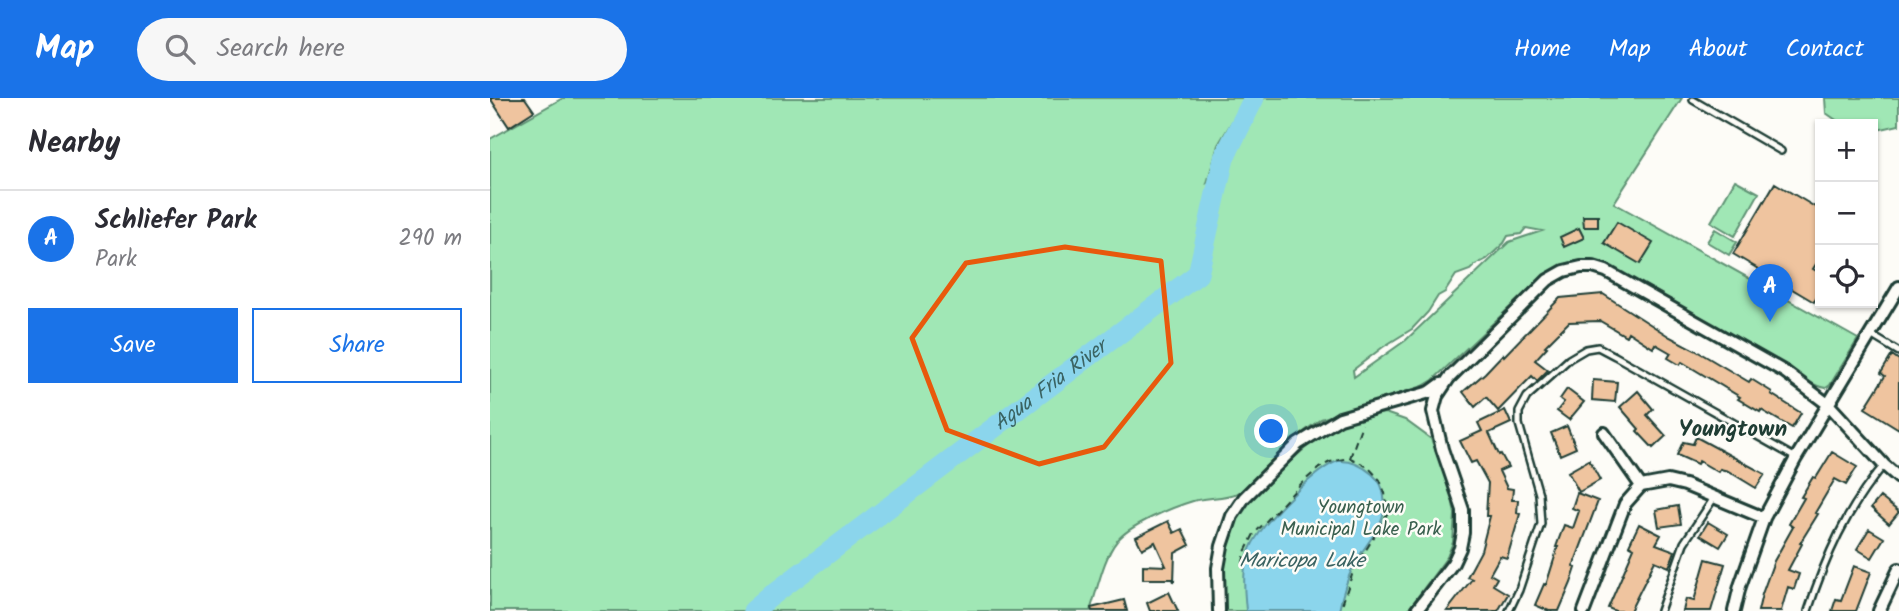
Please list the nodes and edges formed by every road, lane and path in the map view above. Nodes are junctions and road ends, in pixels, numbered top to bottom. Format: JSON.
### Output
{"nodes":[{"id":1,"x":1693,"y":100,"type":"edge"},
{"id":2,"x":1781,"y":151,"type":"dead end"},
{"id":3,"x":1899,"y":287,"type":"edge"},
{"id":4,"x":1871,"y":335,"type":"junction"},
{"id":5,"x":1899,"y":352,"type":"edge"},
{"id":6,"x":1449,"y":378,"type":"junction"},
{"id":7,"x":1829,"y":405,"type":"junction"},
{"id":8,"x":1363,"y":423,"type":"dead end"},
{"id":9,"x":1604,"y":433,"type":"dead end"},
{"id":10,"x":1350,"y":458,"type":"junction"},
{"id":11,"x":1796,"y":458,"type":"junction"},
{"id":12,"x":1884,"y":465,"type":"junction"},
{"id":13,"x":1899,"y":478,"type":"edge"},
{"id":14,"x":1641,"y":486,"type":"junction"},
{"id":15,"x":1714,"y":497,"type":"junction"},
{"id":16,"x":1764,"y":518,"type":"junction"},
{"id":17,"x":1243,"y":562,"type":"dead end"},
{"id":18,"x":1899,"y":569,"type":"edge"},
{"id":19,"x":1219,"y":611,"type":"edge"},
{"id":20,"x":1340,"y":611,"type":"edge"},
{"id":21,"x":1416,"y":611,"type":"edge"},
{"id":22,"x":1509,"y":611,"type":"edge"},
{"id":23,"x":1584,"y":611,"type":"edge"},
{"id":24,"x":1660,"y":611,"type":"edge"},
{"id":25,"x":1734,"y":611,"type":"edge"},
{"id":26,"x":1808,"y":611,"type":"edge"},
{"id":27,"x":1879,"y":611,"type":"edge"}],
"edges":[{"from":1,"to":2,"type":"lane"},
{"from":3,"to":4,"type":"street"},
{"from":4,"to":5,"type":"lane"},
{"from":4,"to":7,"type":"street"},
{"from":6,"to":7,"type":"street"},
{"from":6,"to":19,"type":"street"},
{"from":6,"to":21,"type":"street"},
{"from":7,"to":11,"type":"street"},
{"from":7,"to":12,"type":"street"},
{"from":8,"to":10,"type":"path"},
{"from":9,"to":14,"type":"street"},
{"from":10,"to":17,"type":"path"},
{"from":10,"to":20,"type":"path"},
{"from":11,"to":16,"type":"street"},
{"from":11,"to":22,"type":"lane"},
{"from":12,"to":13,"type":"street"},
{"from":12,"to":26,"type":"lane"},
{"from":14,"to":15,"type":"street"},
{"from":14,"to":23,"type":"street"},
{"from":15,"to":16,"type":"street"},
{"from":15,"to":24,"type":"lane"},
{"from":16,"to":25,"type":"street"},
{"from":18,"to":27,"type":"street"}]}
